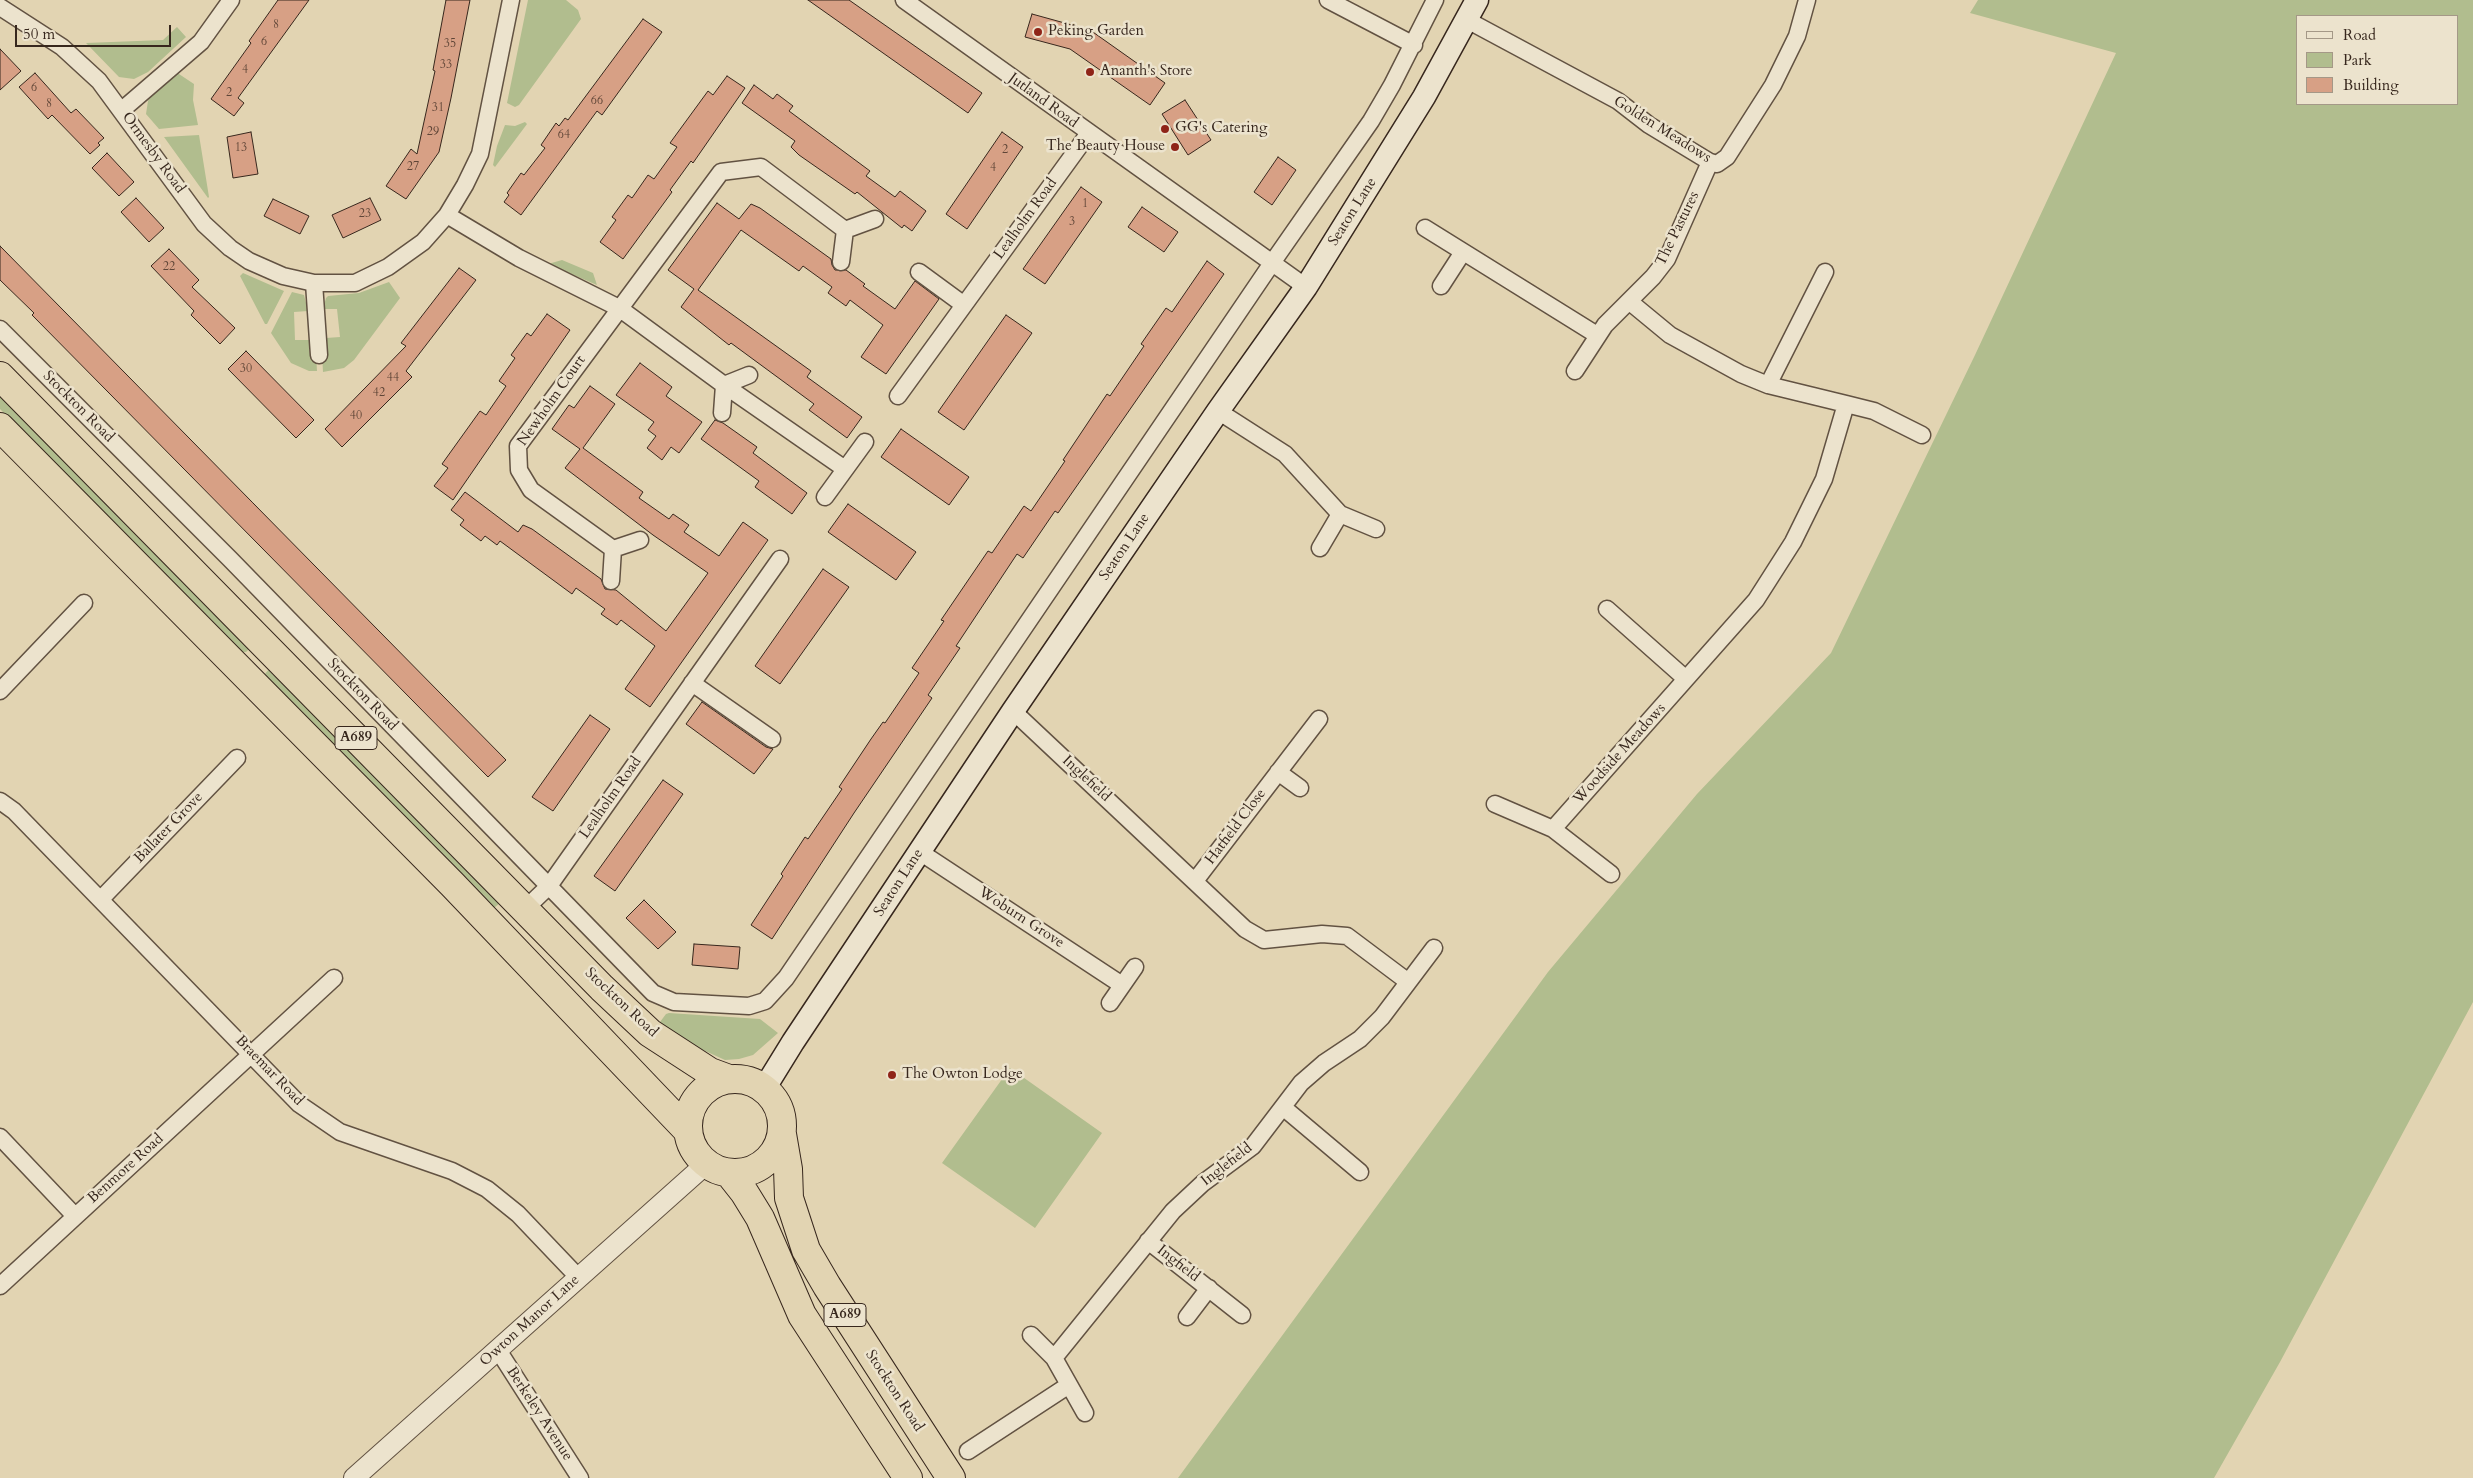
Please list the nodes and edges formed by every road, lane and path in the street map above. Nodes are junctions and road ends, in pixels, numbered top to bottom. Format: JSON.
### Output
{"nodes":[{"id":1,"x":231,"y":0,"type":"edge"},
{"id":2,"x":512,"y":0,"type":"edge"},
{"id":3,"x":904,"y":0,"type":"edge"},
{"id":4,"x":1328,"y":0,"type":"edge"},
{"id":5,"x":1435,"y":0,"type":"edge"},
{"id":6,"x":1808,"y":0,"type":"edge"},
{"id":7,"x":0,"y":7,"type":"edge"},
{"id":8,"x":1472,"y":10,"type":"edge"},
{"id":9,"x":1414,"y":45,"type":"junction"},
{"id":10,"x":122,"y":110,"type":"junction"},
{"id":11,"x":1088,"y":133,"type":"junction"},
{"id":12,"x":1710,"y":162,"type":"junction"},
{"id":13,"x":447,"y":215,"type":"junction"},
{"id":14,"x":875,"y":219,"type":"dead end"},
{"id":15,"x":1425,"y":228,"type":"dead end"},
{"id":16,"x":845,"y":230,"type":"junction"},
{"id":17,"x":1462,"y":252,"type":"junction"},
{"id":18,"x":841,"y":262,"type":"dead end"},
{"id":19,"x":1272,"y":263,"type":"junction"},
{"id":20,"x":919,"y":272,"type":"dead end"},
{"id":21,"x":1826,"y":272,"type":"dead end"},
{"id":22,"x":314,"y":282,"type":"junction"},
{"id":23,"x":1441,"y":286,"type":"dead end"},
{"id":24,"x":1306,"y":287,"type":"junction"},
{"id":25,"x":1630,"y":302,"type":"junction"},
{"id":26,"x":964,"y":305,"type":"junction"},
{"id":27,"x":618,"y":308,"type":"junction"},
{"id":28,"x":0,"y":329,"type":"edge"},
{"id":29,"x":1597,"y":335,"type":"junction"},
{"id":30,"x":319,"y":354,"type":"dead end"},
{"id":31,"x":1576,"y":371,"type":"dead end"},
{"id":32,"x":749,"y":375,"type":"dead end"},
{"id":33,"x":0,"y":376,"type":"edge"},
{"id":34,"x":724,"y":385,"type":"junction"},
{"id":35,"x":1768,"y":385,"type":"junction"},
{"id":36,"x":898,"y":396,"type":"dead end"},
{"id":37,"x":1846,"y":404,"type":"junction"},
{"id":38,"x":1218,"y":410,"type":"junction"},
{"id":39,"x":722,"y":413,"type":"dead end"},
{"id":40,"x":0,"y":427,"type":"edge"},
{"id":41,"x":1922,"y":435,"type":"dead end"},
{"id":42,"x":865,"y":442,"type":"dead end"},
{"id":43,"x":845,"y":469,"type":"junction"},
{"id":44,"x":825,"y":497,"type":"dead end"},
{"id":45,"x":1340,"y":514,"type":"junction"},
{"id":46,"x":1376,"y":529,"type":"dead end"},
{"id":47,"x":640,"y":540,"type":"dead end"},
{"id":48,"x":1320,"y":548,"type":"dead end"},
{"id":49,"x":614,"y":549,"type":"junction"},
{"id":50,"x":780,"y":559,"type":"dead end"},
{"id":51,"x":611,"y":581,"type":"dead end"},
{"id":52,"x":84,"y":603,"type":"dead end"},
{"id":53,"x":1607,"y":609,"type":"dead end"},
{"id":54,"x":1686,"y":679,"type":"junction"},
{"id":55,"x":692,"y":683,"type":"junction"},
{"id":56,"x":0,"y":690,"type":"edge"},
{"id":57,"x":1013,"y":711,"type":"junction"},
{"id":58,"x":1319,"y":719,"type":"dead end"},
{"id":59,"x":772,"y":739,"type":"dead end"},
{"id":60,"x":237,"y":758,"type":"dead end"},
{"id":61,"x":1278,"y":772,"type":"junction"},
{"id":62,"x":1300,"y":788,"type":"dead end"},
{"id":63,"x":0,"y":801,"type":"edge"},
{"id":64,"x":1495,"y":804,"type":"dead end"},
{"id":65,"x":1553,"y":829,"type":"junction"},
{"id":66,"x":920,"y":852,"type":"junction"},
{"id":67,"x":1611,"y":874,"type":"dead end"},
{"id":68,"x":1194,"y":881,"type":"junction"},
{"id":69,"x":549,"y":886,"type":"junction"},
{"id":70,"x":101,"y":899,"type":"junction"},
{"id":71,"x":525,"y":909,"type":"junction"},
{"id":72,"x":1434,"y":948,"type":"dead end"},
{"id":73,"x":1134,"y":966,"type":"dead end"},
{"id":74,"x":334,"y":978,"type":"dead end"},
{"id":75,"x":1407,"y":982,"type":"junction"},
{"id":76,"x":1122,"y":984,"type":"junction"},
{"id":77,"x":1110,"y":1002,"type":"dead end"},
{"id":78,"x":253,"y":1054,"type":"junction"},
{"id":79,"x":728,"y":1079,"type":"junction"},
{"id":80,"x":764,"y":1089,"type":"junction"},
{"id":81,"x":1284,"y":1108,"type":"junction"},
{"id":82,"x":688,"y":1131,"type":"junction"},
{"id":83,"x":782,"y":1134,"type":"junction"},
{"id":84,"x":0,"y":1137,"type":"edge"},
{"id":85,"x":717,"y":1168,"type":"junction"},
{"id":86,"x":1360,"y":1172,"type":"dead end"},
{"id":87,"x":74,"y":1216,"type":"junction"},
{"id":88,"x":1148,"y":1240,"type":"junction"},
{"id":89,"x":579,"y":1278,"type":"junction"},
{"id":90,"x":0,"y":1286,"type":"edge"},
{"id":91,"x":1209,"y":1288,"type":"junction"},
{"id":92,"x":1242,"y":1314,"type":"dead end"},
{"id":93,"x":1188,"y":1316,"type":"dead end"},
{"id":94,"x":1031,"y":1335,"type":"dead end"},
{"id":95,"x":498,"y":1350,"type":"junction"},
{"id":96,"x":1054,"y":1358,"type":"junction"},
{"id":97,"x":1070,"y":1385,"type":"junction"},
{"id":98,"x":1085,"y":1413,"type":"dead end"},
{"id":99,"x":968,"y":1451,"type":"dead end"},
{"id":100,"x":354,"y":1478,"type":"edge"},
{"id":101,"x":580,"y":1478,"type":"edge"},
{"id":102,"x":908,"y":1478,"type":"edge"},
{"id":103,"x":951,"y":1478,"type":"edge"}],
"edges":[{"from":1,"to":10,"type":"street"},
{"from":2,"to":13,"type":"street","name":"Ormesby Road"},
{"from":3,"to":11,"type":"street","name":"Jutland Road"},
{"from":4,"to":9,"type":"street"},
{"from":5,"to":9,"type":"street"},
{"from":6,"to":12,"type":"street","name":"Golden Meadows"},
{"from":7,"to":10,"type":"street","name":"Ormesby Road"},
{"from":8,"to":12,"type":"street","name":"Golden Meadows"},
{"from":8,"to":24,"type":"main road","name":"Seaton Lane"},
{"from":9,"to":19,"type":"street"},
{"from":10,"to":22,"type":"street","name":"Ormesby Road"},
{"from":11,"to":19,"type":"street","name":"Jutland Road"},
{"from":11,"to":26,"type":"street","name":"Lealholm Road"},
{"from":12,"to":25,"type":"street","name":"The Pastures"},
{"from":13,"to":22,"type":"street","name":"Ormesby Road"},
{"from":13,"to":27,"type":"street"},
{"from":14,"to":16,"type":"street"},
{"from":15,"to":17,"type":"street"},
{"from":16,"to":18,"type":"street"},
{"from":16,"to":27,"type":"street","name":"Newholm Court"},
{"from":17,"to":23,"type":"street"},
{"from":17,"to":29,"type":"street"},
{"from":19,"to":24,"type":"street","name":"Jutland Road"},
{"from":19,"to":69,"type":"street","name":"Stockton Road"},
{"from":20,"to":26,"type":"street"},
{"from":21,"to":35,"type":"street"},
{"from":22,"to":30,"type":"street"},
{"from":24,"to":38,"type":"main road","name":"Seaton Lane"},
{"from":25,"to":29,"type":"street","name":"The Pastures"},
{"from":25,"to":35,"type":"street"},
{"from":26,"to":36,"type":"street","name":"Lealholm Road"},
{"from":27,"to":34,"type":"street"},
{"from":27,"to":49,"type":"street","name":"Newholm Court"},
{"from":28,"to":69,"type":"street","name":"Stockton Road"},
{"from":29,"to":31,"type":"street","name":"The Pastures"},
{"from":32,"to":34,"type":"street"},
{"from":33,"to":71,"type":"highway","name":"Stockton Road","number":"A689"},
{"from":34,"to":39,"type":"street"},
{"from":34,"to":43,"type":"street"},
{"from":35,"to":37,"type":"street"},
{"from":37,"to":41,"type":"street"},
{"from":37,"to":54,"type":"street","name":"Woodside Meadows"},
{"from":38,"to":45,"type":"street"},
{"from":38,"to":57,"type":"main road","name":"Seaton Lane"},
{"from":40,"to":82,"type":"highway","number":"A689"},
{"from":42,"to":43,"type":"street"},
{"from":43,"to":44,"type":"street"},
{"from":45,"to":46,"type":"street"},
{"from":45,"to":48,"type":"street"},
{"from":47,"to":49,"type":"street"},
{"from":49,"to":51,"type":"street"},
{"from":50,"to":55,"type":"street","name":"Lealholm Road"},
{"from":52,"to":56,"type":"street"},
{"from":53,"to":54,"type":"street"},
{"from":54,"to":65,"type":"street","name":"Woodside Meadows"},
{"from":55,"to":59,"type":"street"},
{"from":55,"to":69,"type":"street","name":"Lealholm Road"},
{"from":57,"to":66,"type":"main road","name":"Seaton Lane"},
{"from":57,"to":68,"type":"street","name":"Inglefield"},
{"from":58,"to":61,"type":"street","name":"Hatfield Close"},
{"from":60,"to":70,"type":"street","name":"Ballater Grove"},
{"from":61,"to":62,"type":"street"},
{"from":61,"to":68,"type":"street","name":"Hatfield Close"},
{"from":63,"to":70,"type":"street","name":"Braemar Road"},
{"from":64,"to":65,"type":"street"},
{"from":65,"to":67,"type":"street"},
{"from":66,"to":76,"type":"street","name":"Woburn Grove"},
{"from":66,"to":80,"type":"main road","name":"Seaton Lane"},
{"from":68,"to":75,"type":"street","name":"Inglefield"},
{"from":69,"to":71,"type":"street","name":"Lealholm Road"},
{"from":70,"to":78,"type":"street","name":"Braemar Road"},
{"from":71,"to":79,"type":"highway","name":"Stockton Road","number":"A689"},
{"from":72,"to":75,"type":"street","name":"Inglefield"},
{"from":73,"to":76,"type":"street"},
{"from":74,"to":78,"type":"street","name":"Benmore Road"},
{"from":75,"to":81,"type":"street","name":"Inglefield"},
{"from":76,"to":77,"type":"street"},
{"from":78,"to":87,"type":"street","name":"Benmore Road"},
{"from":78,"to":89,"type":"street","name":"Braemar Road"},
{"from":79,"to":80,"type":"highway"},
{"from":79,"to":82,"type":"highway"},
{"from":80,"to":83,"type":"highway"},
{"from":81,"to":86,"type":"street"},
{"from":81,"to":88,"type":"street","name":"Inglefield"},
{"from":82,"to":85,"type":"highway"},
{"from":83,"to":85,"type":"highway"},
{"from":83,"to":103,"type":"highway","name":"Stockton Road","number":"A689"},
{"from":84,"to":87,"type":"street"},
{"from":85,"to":89,"type":"street","name":"Owton Manor Lane"},
{"from":85,"to":102,"type":"highway","number":"A689"},
{"from":87,"to":90,"type":"street","name":"Benmore Road"},
{"from":88,"to":91,"type":"street","name":"Ingfield"},
{"from":88,"to":96,"type":"street","name":"Inglefield"},
{"from":89,"to":95,"type":"street","name":"Owton Manor Lane"},
{"from":91,"to":92,"type":"street","name":"Ingfield"},
{"from":91,"to":93,"type":"street","name":"Ingfield"},
{"from":94,"to":96,"type":"street"},
{"from":95,"to":100,"type":"street","name":"Owton Manor Lane"},
{"from":95,"to":101,"type":"street","name":"Berkeley Avenue"},
{"from":96,"to":97,"type":"street"},
{"from":97,"to":98,"type":"street"},
{"from":97,"to":99,"type":"street"}]}
